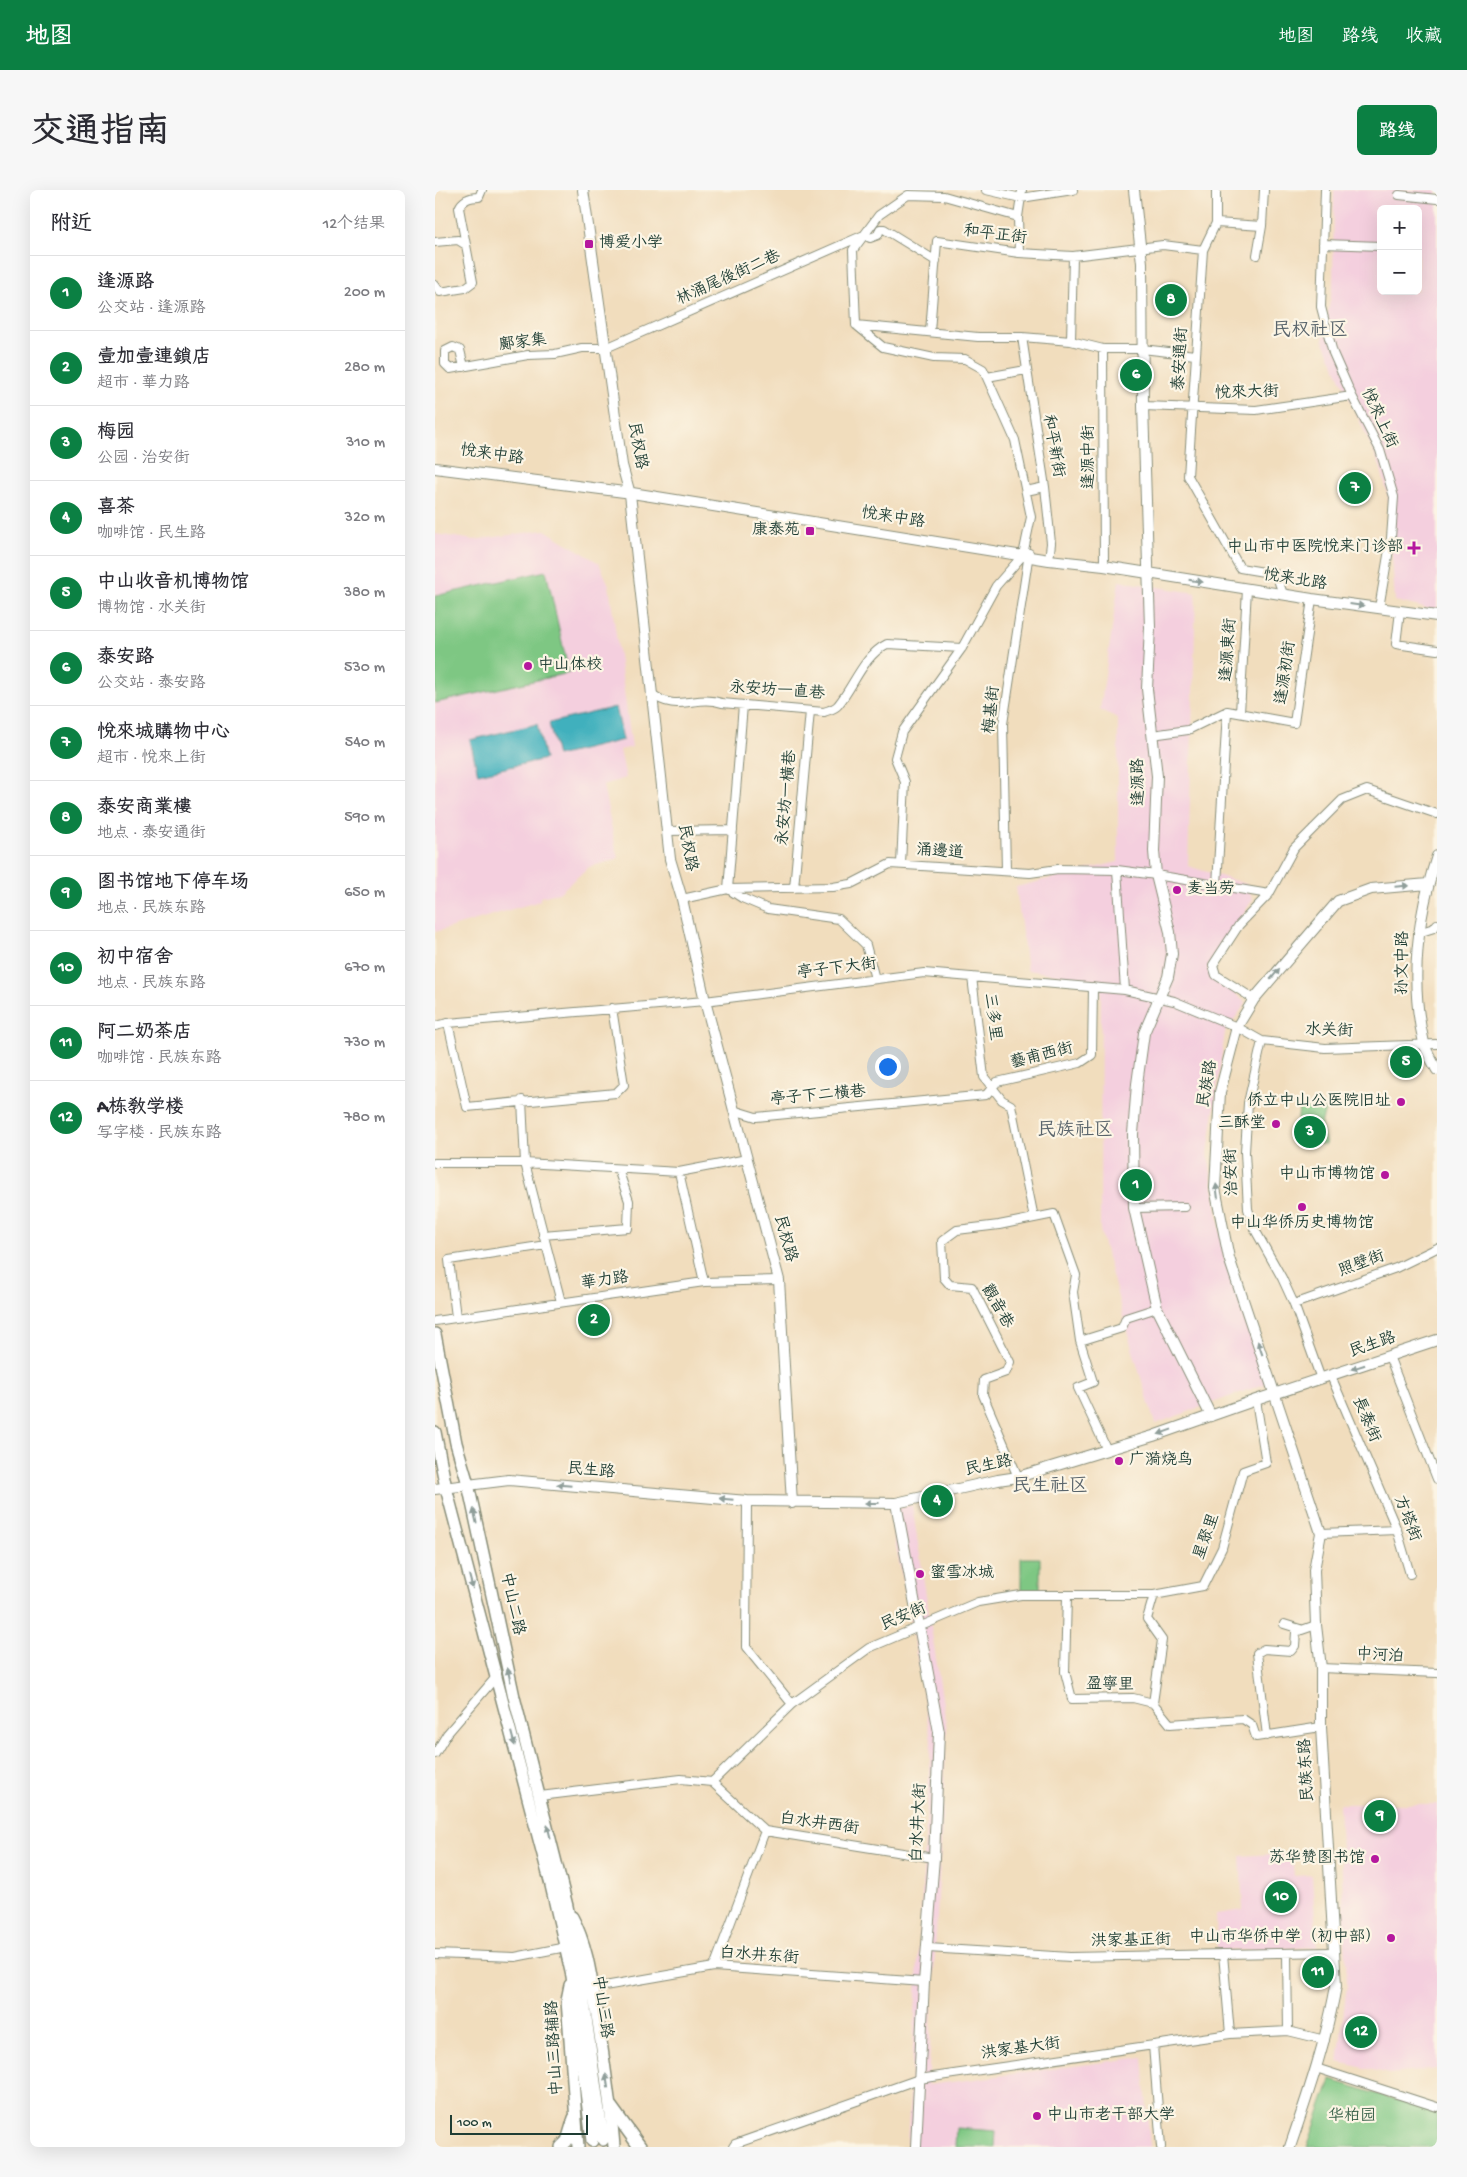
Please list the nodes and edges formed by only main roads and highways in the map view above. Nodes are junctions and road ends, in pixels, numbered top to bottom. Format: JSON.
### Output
{"nodes":[{"id":1,"x":435,"y":1334,"type":"edge"},
{"id":2,"x":435,"y":1432,"type":"edge"},
{"id":3,"x":440,"y":1488,"type":"edge"},
{"id":4,"x":555,"y":1880,"type":"junction"},
{"id":5,"x":567,"y":1906,"type":"junction"},
{"id":6,"x":572,"y":1976,"type":"junction"},
{"id":7,"x":611,"y":2107,"type":"junction"},
{"id":8,"x":576,"y":2109,"type":"junction"},
{"id":9,"x":578,"y":2141,"type":"edge"},
{"id":10,"x":603,"y":2144,"type":"edge"},
{"id":11,"x":561,"y":2147,"type":"edge"},
{"id":12,"x":640,"y":2147,"type":"edge"}],
"edges":[{"from":4,"to":1,"type":"main road","name":"中山二路","one_way":true},
{"from":2,"to":3,"type":"main road","name":"中山二路"},
{"from":3,"to":4,"type":"main road","name":"中山二路","one_way":true},
{"from":4,"to":5,"type":"main road","name":"中山三路"},
{"from":4,"to":6,"type":"main road","name":"中山三路"},
{"from":7,"to":5,"type":"main road","one_way":true},
{"from":5,"to":10,"type":"main road","name":"中山三路"},
{"from":6,"to":8,"type":"main road","name":"中山三路辅路"},
{"from":6,"to":10,"type":"main road","name":"中山三路"},
{"from":7,"to":10,"type":"main road"},
{"from":7,"to":12,"type":"main road"},
{"from":8,"to":9,"type":"main road","name":"中山三路辅路"},
{"from":8,"to":11,"type":"main road"},
{"from":9,"to":10,"type":"main road","name":"中山三路辅路"}]}
